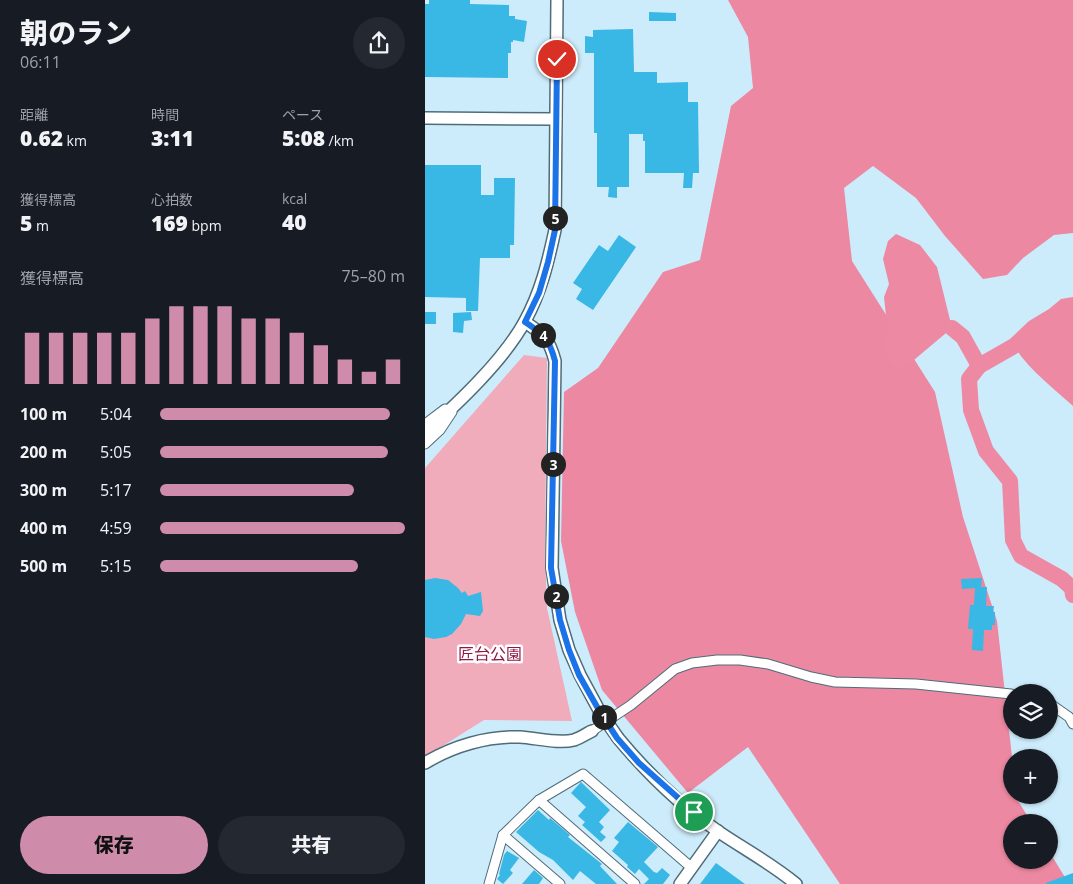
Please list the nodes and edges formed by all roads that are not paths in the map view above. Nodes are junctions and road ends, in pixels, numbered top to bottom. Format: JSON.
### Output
{"nodes":[{"id":1,"x":557,"y":0,"type":"edge"},
{"id":2,"x":425,"y":118,"type":"edge"},
{"id":3,"x":555,"y":119,"type":"junction"},
{"id":4,"x":525,"y":322,"type":"junction"},
{"id":5,"x":464,"y":395,"type":"junction"},
{"id":6,"x":425,"y":424,"type":"edge"},
{"id":7,"x":425,"y":433,"type":"edge"},
{"id":8,"x":425,"y":444,"type":"edge"},
{"id":9,"x":1003,"y":693,"type":"edge"},
{"id":10,"x":1058,"y":709,"type":"edge"},
{"id":11,"x":1073,"y":724,"type":"edge"},
{"id":12,"x":592,"y":731,"type":"joint"},
{"id":13,"x":425,"y":763,"type":"edge"},
{"id":14,"x":539,"y":800,"type":"junction"},
{"id":15,"x":718,"y":831,"type":"junction"},
{"id":16,"x":503,"y":835,"type":"junction"},
{"id":17,"x":691,"y":868,"type":"junction"},
{"id":18,"x":489,"y":884,"type":"edge"},
{"id":19,"x":560,"y":884,"type":"edge"},
{"id":20,"x":635,"y":884,"type":"edge"},
{"id":21,"x":680,"y":884,"type":"edge"},
{"id":22,"x":796,"y":884,"type":"edge"}],
"edges":[{"from":1,"to":3,"type":"street"},
{"from":2,"to":3,"type":"street"},
{"from":3,"to":4,"type":"street"},
{"from":4,"to":5,"type":"street"},
{"from":4,"to":15,"type":"street","bridge":true},
{"from":5,"to":6,"type":"street"},
{"from":5,"to":7,"type":"street"},
{"from":5,"to":8,"type":"street"},
{"from":9,"to":12,"type":"street"},
{"from":10,"to":11,"type":"street"},
{"from":12,"to":13,"type":"street"},
{"from":14,"to":16,"type":"street"},
{"from":14,"to":17,"type":"street"},
{"from":14,"to":20,"type":"street"},
{"from":15,"to":17,"type":"street"},
{"from":15,"to":22,"type":"street"},
{"from":16,"to":18,"type":"street"},
{"from":16,"to":19,"type":"street"},
{"from":17,"to":21,"type":"street"}]}
